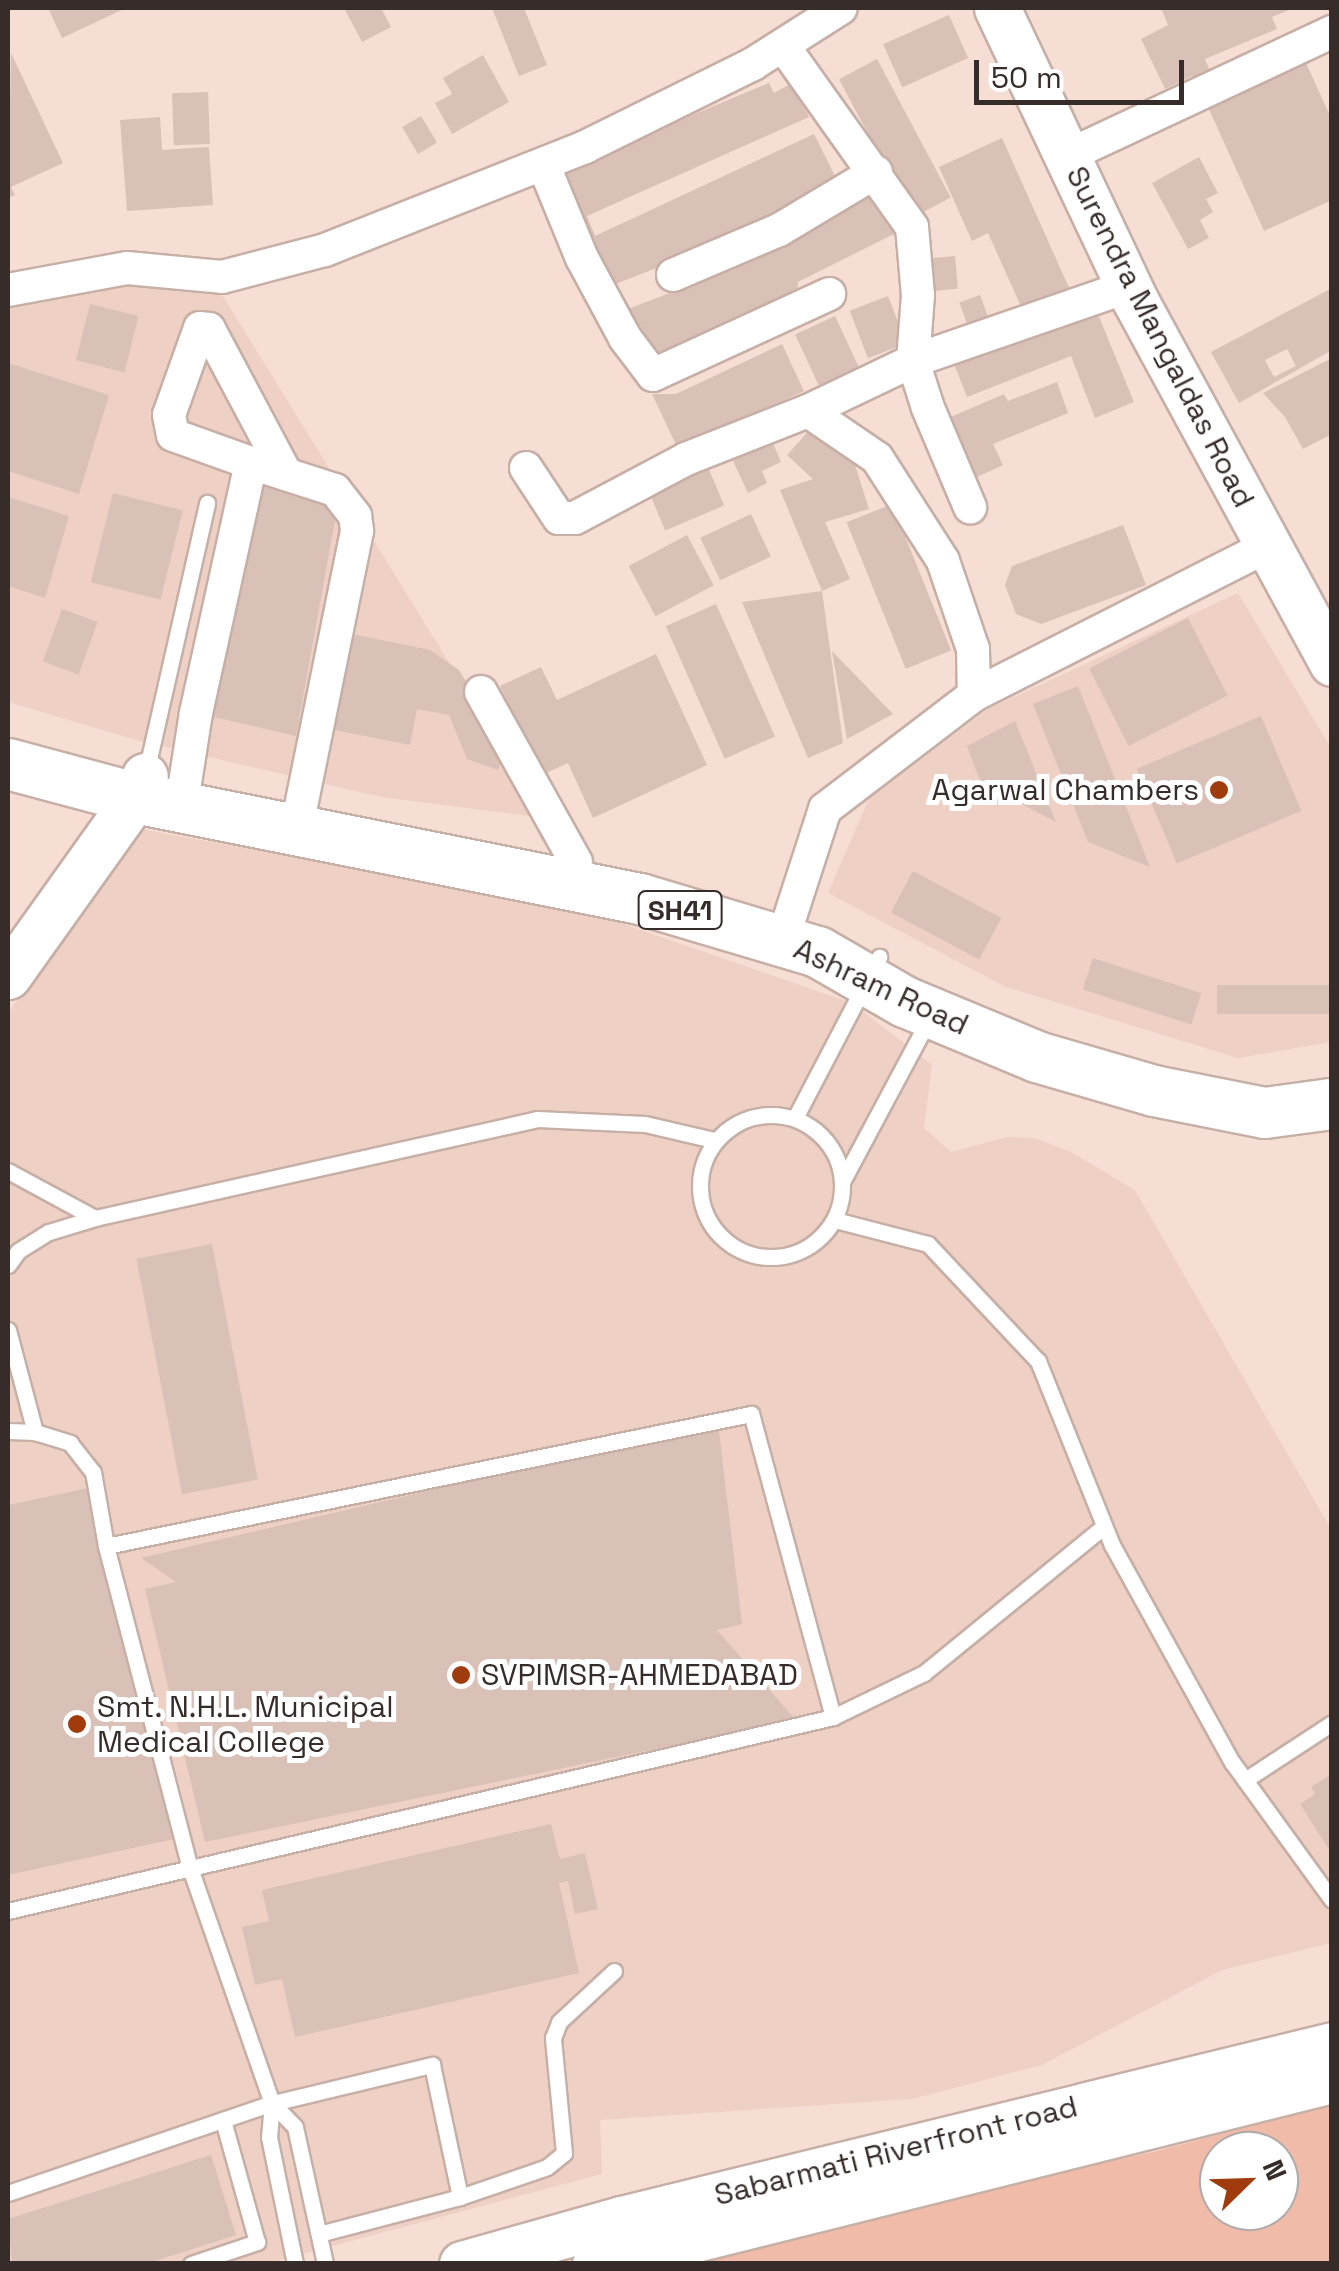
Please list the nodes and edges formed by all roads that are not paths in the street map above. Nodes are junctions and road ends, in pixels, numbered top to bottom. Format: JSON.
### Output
{"nodes":[{"id":1,"x":841,"y":8,"type":"edge"},
{"id":2,"x":997,"y":8,"type":"edge"},
{"id":3,"x":1332,"y":32,"type":"edge"},
{"id":4,"x":784,"y":46,"type":"junction"},
{"id":5,"x":1067,"y":156,"type":"junction"},
{"id":6,"x":544,"y":166,"type":"junction"},
{"id":7,"x":876,"y":172,"type":"junction"},
{"id":8,"x":673,"y":275,"type":"dead end"},
{"id":9,"x":1129,"y":286,"type":"junction"},
{"id":10,"x":8,"y":290,"type":"edge"},
{"id":11,"x":829,"y":294,"type":"dead end"},
{"id":12,"x":914,"y":361,"type":"junction"},
{"id":13,"x":808,"y":411,"type":"junction"},
{"id":14,"x":251,"y":464,"type":"junction"},
{"id":15,"x":526,"y":468,"type":"dead end"},
{"id":16,"x":286,"y":474,"type":"junction"},
{"id":17,"x":207,"y":503,"type":"dead end"},
{"id":18,"x":970,"y":508,"type":"dead end"},
{"id":19,"x":1268,"y":546,"type":"junction"},
{"id":20,"x":1332,"y":663,"type":"edge"},
{"id":21,"x":481,"y":692,"type":"dead end"},
{"id":22,"x":974,"y":694,"type":"junction"},
{"id":23,"x":8,"y":737,"type":"edge"},
{"id":24,"x":8,"y":764,"type":"edge"},
{"id":25,"x":155,"y":786,"type":"junction"},
{"id":26,"x":301,"y":806,"type":"junction"},
{"id":27,"x":576,"y":862,"type":"junction"},
{"id":28,"x":782,"y":931,"type":"junction"},
{"id":29,"x":873,"y":969,"type":"junction"},
{"id":30,"x":8,"y":976,"type":"edge"},
{"id":31,"x":932,"y":1013,"type":"junction"},
{"id":32,"x":1332,"y":1071,"type":"edge"},
{"id":33,"x":1332,"y":1104,"type":"edge"},
{"id":34,"x":794,"y":1118,"type":"junction"},
{"id":35,"x":714,"y":1140,"type":"junction"},
{"id":36,"x":8,"y":1171,"type":"edge"},
{"id":37,"x":843,"y":1180,"type":"junction"},
{"id":38,"x":95,"y":1218,"type":"junction"},
{"id":39,"x":836,"y":1220,"type":"junction"},
{"id":40,"x":8,"y":1266,"type":"edge"},
{"id":41,"x":8,"y":1330,"type":"edge"},
{"id":42,"x":8,"y":1432,"type":"edge"},
{"id":43,"x":36,"y":1432,"type":"junction"},
{"id":44,"x":1104,"y":1526,"type":"junction"},
{"id":45,"x":106,"y":1546,"type":"junction"},
{"id":46,"x":833,"y":1717,"type":"junction"},
{"id":47,"x":1332,"y":1723,"type":"edge"},
{"id":48,"x":1244,"y":1780,"type":"junction"},
{"id":49,"x":189,"y":1866,"type":"junction"},
{"id":50,"x":1332,"y":1900,"type":"edge"},
{"id":51,"x":8,"y":1911,"type":"edge"},
{"id":52,"x":614,"y":1971,"type":"dead end"},
{"id":53,"x":1312,"y":2068,"type":"edge"},
{"id":54,"x":272,"y":2104,"type":"junction"},
{"id":55,"x":223,"y":2120,"type":"junction"},
{"id":56,"x":8,"y":2193,"type":"edge"},
{"id":57,"x":460,"y":2197,"type":"junction"},
{"id":58,"x":319,"y":2234,"type":"junction"},
{"id":59,"x":192,"y":2264,"type":"edge"},
{"id":60,"x":295,"y":2264,"type":"edge"},
{"id":61,"x":326,"y":2264,"type":"edge"},
{"id":62,"x":462,"y":2264,"type":"edge"},
{"id":63,"x":595,"y":2264,"type":"edge"}],
"edges":[{"from":1,"to":4,"type":"street"},
{"from":2,"to":5,"type":"street","name":"Surendra Mangaldas Road"},
{"from":3,"to":5,"type":"street"},
{"from":4,"to":6,"type":"street"},
{"from":4,"to":7,"type":"street"},
{"from":5,"to":9,"type":"street","name":"Surendra Mangaldas Road"},
{"from":6,"to":10,"type":"street"},
{"from":6,"to":11,"type":"street"},
{"from":7,"to":8,"type":"street"},
{"from":7,"to":12,"type":"street"},
{"from":9,"to":12,"type":"street"},
{"from":9,"to":19,"type":"street","name":"Surendra Mangaldas Road"},
{"from":12,"to":13,"type":"street"},
{"from":12,"to":18,"type":"street"},
{"from":13,"to":15,"type":"street"},
{"from":13,"to":22,"type":"street"},
{"from":14,"to":16,"type":"street"},
{"from":14,"to":16,"type":"street"},
{"from":14,"to":25,"type":"street"},
{"from":16,"to":26,"type":"street"},
{"from":17,"to":25,"type":"lane"},
{"from":19,"to":20,"type":"street","name":"Surendra Mangaldas Road"},
{"from":19,"to":22,"type":"street"},
{"from":21,"to":27,"type":"street"},
{"from":22,"to":28,"type":"street"},
{"from":23,"to":25,"type":"main road","name":"Ashram Road"},
{"from":24,"to":25,"type":"main road","name":"Ashram Road","number":"SH41"},
{"from":25,"to":26,"type":"main road","name":"Ashram Road"},
{"from":25,"to":28,"type":"main road","name":"Ashram Road","number":"SH41"},
{"from":25,"to":30,"type":"street"},
{"from":26,"to":27,"type":"main road","name":"Ashram Road"},
{"from":27,"to":28,"type":"main road","name":"Ashram Road"},
{"from":28,"to":29,"type":"main road","name":"Ashram Road","number":"SH41"},
{"from":29,"to":31,"type":"main road","name":"Ashram Road","number":"SH41"},
{"from":29,"to":32,"type":"main road","name":"Ashram Road"},
{"from":29,"to":34,"type":"lane"},
{"from":31,"to":33,"type":"main road","name":"Ashram Road","number":"SH41"},
{"from":31,"to":37,"type":"lane"},
{"from":34,"to":35,"type":"lane"},
{"from":34,"to":37,"type":"lane"},
{"from":35,"to":38,"type":"lane"},
{"from":35,"to":39,"type":"lane"},
{"from":36,"to":38,"type":"lane"},
{"from":37,"to":39,"type":"lane"},
{"from":38,"to":40,"type":"lane"},
{"from":39,"to":44,"type":"lane"},
{"from":41,"to":43,"type":"lane"},
{"from":42,"to":43,"type":"lane"},
{"from":43,"to":45,"type":"lane"},
{"from":44,"to":46,"type":"lane"},
{"from":44,"to":48,"type":"lane"},
{"from":45,"to":46,"type":"lane"},
{"from":45,"to":49,"type":"lane"},
{"from":46,"to":49,"type":"lane"},
{"from":47,"to":48,"type":"lane"},
{"from":48,"to":50,"type":"lane"},
{"from":49,"to":51,"type":"lane"},
{"from":49,"to":54,"type":"lane"},
{"from":52,"to":57,"type":"lane"},
{"from":53,"to":62,"type":"street","name":"Sabarmati Riverfront road"},
{"from":53,"to":63,"type":"street","name":"Sabarmati Riverfront road"},
{"from":54,"to":55,"type":"lane"},
{"from":54,"to":57,"type":"lane"},
{"from":54,"to":58,"type":"lane"},
{"from":54,"to":60,"type":"lane"},
{"from":55,"to":56,"type":"lane"},
{"from":55,"to":59,"type":"lane"},
{"from":57,"to":58,"type":"lane"},
{"from":58,"to":61,"type":"lane"}]}
